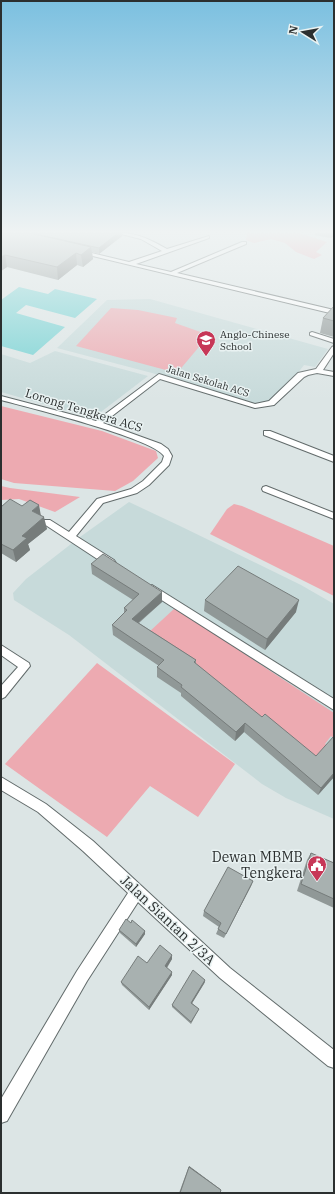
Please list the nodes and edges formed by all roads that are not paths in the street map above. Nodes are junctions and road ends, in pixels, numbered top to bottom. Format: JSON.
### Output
{"nodes":[{"id":1,"x":234,"y":289,"type":"edge"},
{"id":2,"x":334,"y":312,"type":"edge"},
{"id":3,"x":312,"y":334,"type":"dead end"},
{"id":4,"x":334,"y":341,"type":"edge"},
{"id":5,"x":334,"y":348,"type":"edge"},
{"id":6,"x":319,"y":370,"type":"junction"},
{"id":7,"x":334,"y":374,"type":"edge"},
{"id":8,"x":1,"y":398,"type":"edge"},
{"id":9,"x":97,"y":424,"type":"junction"},
{"id":10,"x":267,"y":433,"type":"dead end"},
{"id":11,"x":334,"y":459,"type":"edge"},
{"id":12,"x":266,"y":489,"type":"dead end"},
{"id":13,"x":334,"y":516,"type":"edge"},
{"id":14,"x":47,"y":522,"type":"dead end"},
{"id":15,"x":70,"y":537,"type":"junction"},
{"id":16,"x":120,"y":568,"type":"edge"},
{"id":17,"x":140,"y":581,"type":"edge"},
{"id":18,"x":1,"y":650,"type":"edge"},
{"id":19,"x":1,"y":694,"type":"edge"},
{"id":20,"x":334,"y":705,"type":"edge"},
{"id":21,"x":1,"y":783,"type":"edge"},
{"id":22,"x":137,"y":892,"type":"junction"},
{"id":23,"x":334,"y":1060,"type":"edge"},
{"id":24,"x":1,"y":1115,"type":"edge"}],
"edges":[{"from":1,"to":2,"type":"street"},
{"from":3,"to":4,"type":"street"},
{"from":5,"to":6,"type":"street"},
{"from":6,"to":7,"type":"street"},
{"from":6,"to":9,"type":"street","name":"Jalan Sekolah ACS"},
{"from":8,"to":9,"type":"street","name":"Lorong Tengkera ACS"},
{"from":9,"to":15,"type":"street","name":"Lorong Tengkera ACS"},
{"from":10,"to":11,"type":"street"},
{"from":12,"to":13,"type":"street"},
{"from":14,"to":15,"type":"street"},
{"from":15,"to":16,"type":"street"},
{"from":17,"to":20,"type":"street"},
{"from":18,"to":19,"type":"street"},
{"from":21,"to":22,"type":"street","name":"Jalan Siantan 2/3A"},
{"from":22,"to":23,"type":"street","name":"Jalan Siantan 2/3A"},
{"from":22,"to":24,"type":"street"}]}
